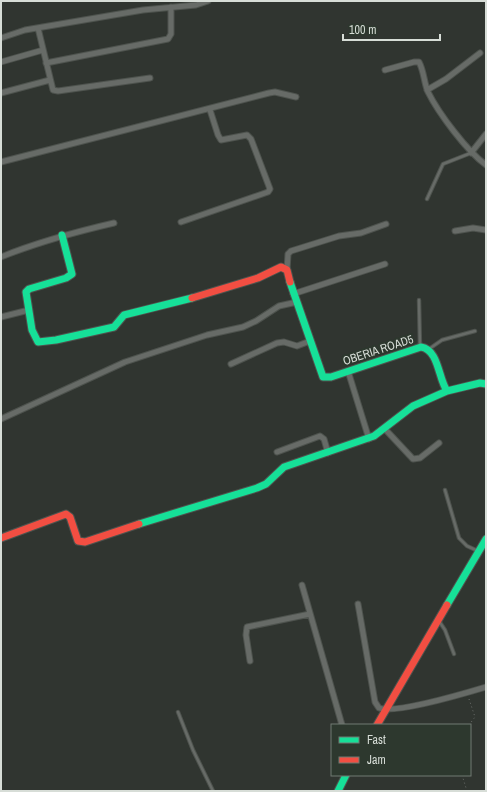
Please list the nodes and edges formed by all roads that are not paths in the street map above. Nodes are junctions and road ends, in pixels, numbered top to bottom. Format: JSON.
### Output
{"nodes":[{"id":1,"x":208,"y":1,"type":"edge"},
{"id":2,"x":171,"y":7,"type":"junction"},
{"id":3,"x":38,"y":28,"type":"junction"},
{"id":4,"x":1,"y":38,"type":"edge"},
{"id":5,"x":43,"y":50,"type":"junction"},
{"id":6,"x":480,"y":53,"type":"dead end"},
{"id":7,"x":1,"y":62,"type":"edge"},
{"id":8,"x":46,"y":63,"type":"junction"},
{"id":9,"x":385,"y":70,"type":"dead end"},
{"id":10,"x":150,"y":78,"type":"dead end"},
{"id":11,"x":50,"y":80,"type":"junction"},
{"id":12,"x":427,"y":90,"type":"junction"},
{"id":13,"x":1,"y":93,"type":"edge"},
{"id":14,"x":296,"y":97,"type":"dead end"},
{"id":15,"x":210,"y":110,"type":"junction"},
{"id":16,"x":486,"y":134,"type":"edge"},
{"id":17,"x":471,"y":153,"type":"junction"},
{"id":18,"x":1,"y":162,"type":"edge"},
{"id":19,"x":486,"y":165,"type":"edge"},
{"id":20,"x":427,"y":199,"type":"dead end"},
{"id":21,"x":181,"y":222,"type":"dead end"},
{"id":22,"x":114,"y":223,"type":"dead end"},
{"id":23,"x":386,"y":224,"type":"dead end"},
{"id":24,"x":455,"y":230,"type":"dead end"},
{"id":25,"x":486,"y":230,"type":"edge"},
{"id":26,"x":62,"y":235,"type":"junction"},
{"id":27,"x":1,"y":257,"type":"edge"},
{"id":28,"x":385,"y":264,"type":"dead end"},
{"id":29,"x":287,"y":270,"type":"junction"},
{"id":30,"x":293,"y":294,"type":"junction"},
{"id":31,"x":419,"y":300,"type":"dead end"},
{"id":32,"x":297,"y":302,"type":"junction"},
{"id":33,"x":29,"y":310,"type":"junction"},
{"id":34,"x":1,"y":317,"type":"edge"},
{"id":35,"x":475,"y":331,"type":"dead end"},
{"id":36,"x":310,"y":341,"type":"junction"},
{"id":37,"x":420,"y":347,"type":"junction"},
{"id":38,"x":428,"y":349,"type":"junction"},
{"id":39,"x":231,"y":364,"type":"dead end"},
{"id":40,"x":348,"y":372,"type":"junction"},
{"id":41,"x":486,"y":384,"type":"edge"},
{"id":42,"x":447,"y":391,"type":"junction"},
{"id":43,"x":1,"y":418,"type":"edge"},
{"id":44,"x":384,"y":428,"type":"junction"},
{"id":45,"x":369,"y":438,"type":"junction"},
{"id":46,"x":439,"y":443,"type":"dead end"},
{"id":47,"x":277,"y":452,"type":"dead end"},
{"id":48,"x":328,"y":453,"type":"junction"},
{"id":49,"x":445,"y":490,"type":"dead end"},
{"id":50,"x":1,"y":538,"type":"edge"},
{"id":51,"x":486,"y":539,"type":"edge"},
{"id":52,"x":478,"y":551,"type":"junction"},
{"id":53,"x":302,"y":585,"type":"dead end"},
{"id":54,"x":358,"y":604,"type":"dead end"},
{"id":55,"x":310,"y":614,"type":"junction"},
{"id":56,"x":439,"y":620,"type":"junction"},
{"id":57,"x":454,"y":654,"type":"dead end"},
{"id":58,"x":250,"y":661,"type":"dead end"},
{"id":59,"x":486,"y":687,"type":"edge"},
{"id":60,"x":386,"y":709,"type":"junction"},
{"id":61,"x":178,"y":712,"type":"dead end"},
{"id":62,"x":342,"y":724,"type":"edge"},
{"id":63,"x":378,"y":724,"type":"edge"},
{"id":64,"x":346,"y":776,"type":"edge"},
{"id":65,"x":213,"y":791,"type":"edge"},
{"id":66,"x":338,"y":791,"type":"edge"}],
"edges":[{"from":1,"to":2,"type":"street"},
{"from":2,"to":3,"type":"street"},
{"from":2,"to":8,"type":"street"},
{"from":3,"to":4,"type":"street"},
{"from":3,"to":5,"type":"street"},
{"from":5,"to":7,"type":"street"},
{"from":5,"to":8,"type":"street"},
{"from":6,"to":12,"type":"street"},
{"from":8,"to":11,"type":"street"},
{"from":9,"to":12,"type":"street"},
{"from":10,"to":11,"type":"street"},
{"from":11,"to":13,"type":"street"},
{"from":12,"to":17,"type":"street"},
{"from":14,"to":15,"type":"street"},
{"from":15,"to":18,"type":"street"},
{"from":15,"to":21,"type":"street"},
{"from":16,"to":17,"type":"street"},
{"from":17,"to":19,"type":"street"},
{"from":17,"to":20,"type":"lane"},
{"from":22,"to":26,"type":"street"},
{"from":23,"to":29,"type":"street"},
{"from":24,"to":25,"type":"street"},
{"from":26,"to":27,"type":"street"},
{"from":26,"to":33,"type":"street"},
{"from":28,"to":30,"type":"street"},
{"from":29,"to":30,"type":"street"},
{"from":29,"to":33,"type":"street"},
{"from":30,"to":32,"type":"street"},
{"from":31,"to":37,"type":"lane"},
{"from":32,"to":36,"type":"street"},
{"from":32,"to":43,"type":"street"},
{"from":33,"to":34,"type":"street"},
{"from":35,"to":38,"type":"lane"},
{"from":36,"to":39,"type":"street"},
{"from":36,"to":40,"type":"street","name":"OBERIA ROAD5"},
{"from":37,"to":38,"type":"street","name":"OBERIA ROAD5"},
{"from":37,"to":40,"type":"street","name":"OBERIA ROAD5"},
{"from":38,"to":42,"type":"street","name":"OBERIA ROAD5"},
{"from":40,"to":45,"type":"street"},
{"from":41,"to":42,"type":"street"},
{"from":42,"to":44,"type":"street"},
{"from":44,"to":45,"type":"street"},
{"from":44,"to":46,"type":"street"},
{"from":45,"to":48,"type":"street"},
{"from":47,"to":48,"type":"street"},
{"from":48,"to":50,"type":"street"},
{"from":49,"to":52,"type":"lane"},
{"from":51,"to":52,"type":"street"},
{"from":52,"to":56,"type":"street"},
{"from":53,"to":55,"type":"street"},
{"from":54,"to":60,"type":"street"},
{"from":55,"to":58,"type":"street"},
{"from":55,"to":62,"type":"street"},
{"from":56,"to":57,"type":"lane"},
{"from":56,"to":60,"type":"street"},
{"from":59,"to":60,"type":"street"},
{"from":60,"to":63,"type":"street"},
{"from":61,"to":65,"type":"lane"},
{"from":64,"to":66,"type":"street"}]}
